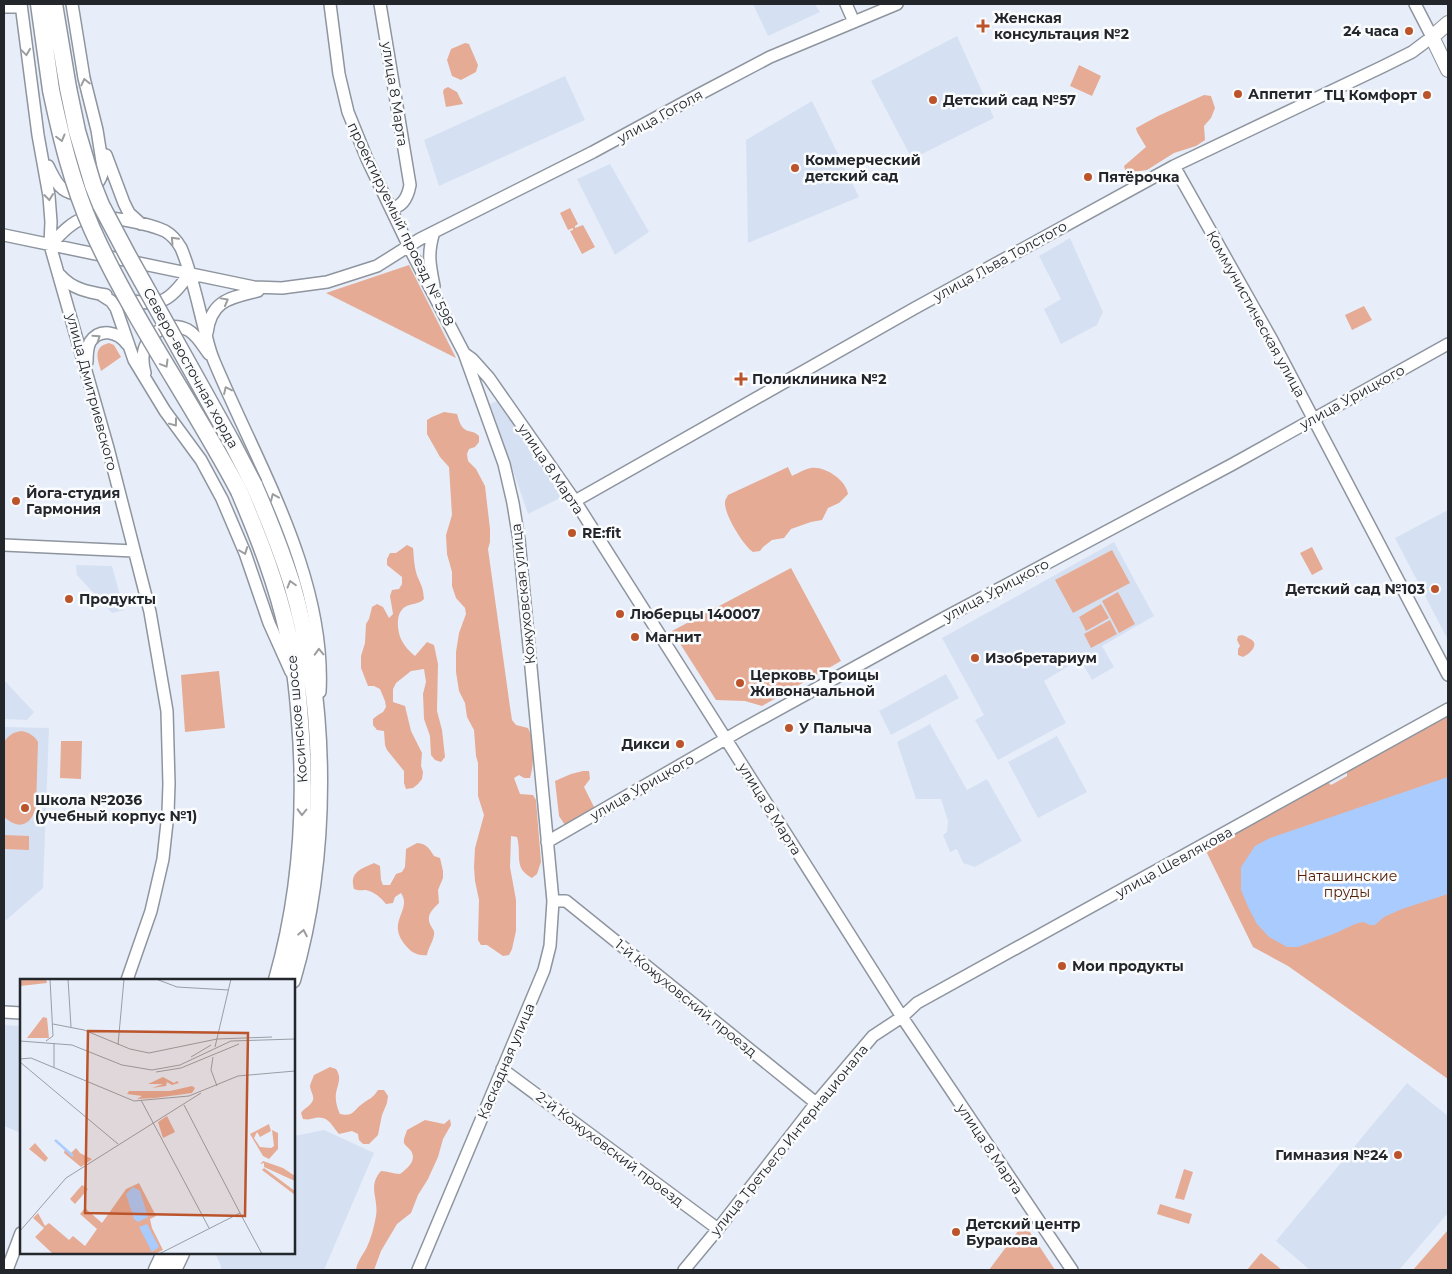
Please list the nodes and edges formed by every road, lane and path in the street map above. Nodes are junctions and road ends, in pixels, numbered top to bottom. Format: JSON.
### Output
{"nodes":[{"id":1,"x":39,"y":4,"type":"edge"},
{"id":2,"x":54,"y":4,"type":"edge"},
{"id":3,"x":72,"y":4,"type":"edge"},
{"id":4,"x":330,"y":4,"type":"edge"},
{"id":5,"x":380,"y":4,"type":"edge"},
{"id":6,"x":846,"y":4,"type":"edge"},
{"id":7,"x":897,"y":4,"type":"edge"},
{"id":8,"x":1415,"y":4,"type":"edge"},
{"id":9,"x":21,"y":5,"type":"edge"},
{"id":10,"x":4,"y":7,"type":"edge"},
{"id":11,"x":854,"y":22,"type":"junction"},
{"id":12,"x":1448,"y":22,"type":"edge"},
{"id":13,"x":1432,"y":37,"type":"junction"},
{"id":14,"x":1448,"y":70,"type":"edge"},
{"id":15,"x":97,"y":130,"type":"junction"},
{"id":16,"x":41,"y":151,"type":"junction"},
{"id":17,"x":1174,"y":166,"type":"junction"},
{"id":18,"x":391,"y":208,"type":"junction"},
{"id":19,"x":141,"y":224,"type":"junction"},
{"id":20,"x":430,"y":234,"type":"junction"},
{"id":21,"x":4,"y":235,"type":"edge"},
{"id":22,"x":50,"y":245,"type":"junction"},
{"id":23,"x":409,"y":246,"type":"junction"},
{"id":24,"x":59,"y":274,"type":"junction"},
{"id":25,"x":190,"y":274,"type":"junction"},
{"id":26,"x":266,"y":288,"type":"junction"},
{"id":27,"x":95,"y":293,"type":"junction"},
{"id":28,"x":436,"y":300,"type":"junction"},
{"id":29,"x":73,"y":322,"type":"junction"},
{"id":30,"x":207,"y":337,"type":"junction"},
{"id":31,"x":1448,"y":344,"type":"edge"},
{"id":32,"x":128,"y":346,"type":"junction"},
{"id":33,"x":464,"y":353,"type":"junction"},
{"id":34,"x":213,"y":359,"type":"junction"},
{"id":35,"x":86,"y":371,"type":"junction"},
{"id":36,"x":148,"y":385,"type":"junction"},
{"id":37,"x":501,"y":396,"type":"junction"},
{"id":38,"x":483,"y":407,"type":"junction"},
{"id":39,"x":1313,"y":419,"type":"junction"},
{"id":40,"x":246,"y":488,"type":"junction"},
{"id":41,"x":575,"y":501,"type":"junction"},
{"id":42,"x":4,"y":545,"type":"edge"},
{"id":43,"x":134,"y":551,"type":"junction"},
{"id":44,"x":289,"y":635,"type":"joint"},
{"id":45,"x":1448,"y":675,"type":"edge"},
{"id":46,"x":298,"y":693,"type":"junction"},
{"id":47,"x":1448,"y":709,"type":"edge"},
{"id":48,"x":317,"y":736,"type":"junction"},
{"id":49,"x":726,"y":740,"type":"junction"},
{"id":50,"x":547,"y":842,"type":"junction"},
{"id":51,"x":553,"y":901,"type":"junction"},
{"id":52,"x":127,"y":979,"type":"edge"},
{"id":53,"x":277,"y":979,"type":"edge"},
{"id":54,"x":292,"y":979,"type":"edge"},
{"id":55,"x":4,"y":1012,"type":"edge"},
{"id":56,"x":20,"y":1013,"type":"edge"},
{"id":57,"x":902,"y":1017,"type":"junction"},
{"id":58,"x":502,"y":1070,"type":"junction"},
{"id":59,"x":816,"y":1103,"type":"junction"},
{"id":60,"x":718,"y":1229,"type":"junction"},
{"id":61,"x":20,"y":1236,"type":"edge"},
{"id":62,"x":165,"y":1254,"type":"edge"},
{"id":63,"x":181,"y":1254,"type":"edge"},
{"id":64,"x":7,"y":1270,"type":"edge"},
{"id":65,"x":157,"y":1270,"type":"edge"},
{"id":66,"x":173,"y":1270,"type":"edge"},
{"id":67,"x":418,"y":1270,"type":"edge"},
{"id":68,"x":684,"y":1270,"type":"edge"},
{"id":69,"x":1072,"y":1270,"type":"edge"}],
"edges":[{"from":1,"to":40,"type":"highway","name":"Северо-восточная хорда","one_way":true,"bridge":true},
{"from":2,"to":40,"type":"highway","name":"Северо-восточная хорда","bridge":true},
{"from":15,"to":3,"type":"street","one_way":true},
{"from":4,"to":18,"type":"street","name":"проектируемый проезд № 598"},
{"from":5,"to":18,"type":"street","name":"улица 8 Марта"},
{"from":6,"to":11,"type":"street"},
{"from":7,"to":11,"type":"street","name":"улица Гоголя"},
{"from":8,"to":13,"type":"street"},
{"from":9,"to":10,"type":"street"},
{"from":9,"to":16,"type":"street","name":"улица Дмитриевского","one_way":true},
{"from":11,"to":20,"type":"street","name":"улица Гоголя"},
{"from":12,"to":13,"type":"main road"},
{"from":13,"to":14,"type":"main road"},
{"from":13,"to":17,"type":"street","name":"улица Льва Толстого"},
{"from":15,"to":16,"type":"street"},
{"from":15,"to":19,"type":"street"},
{"from":16,"to":22,"type":"street","name":"улица Дмитриевского","one_way":true},
{"from":17,"to":39,"type":"street","name":"Коммунистическая улица"},
{"from":17,"to":41,"type":"street","name":"улица Льва Толстого"},
{"from":18,"to":23,"type":"street","name":"проектируемый проезд № 598"},
{"from":19,"to":22,"type":"street"},
{"from":25,"to":19,"type":"street","one_way":true},
{"from":20,"to":23,"type":"street","name":"улица Гоголя"},
{"from":20,"to":28,"type":"street"},
{"from":21,"to":22,"type":"street"},
{"from":22,"to":24,"type":"street","name":"улица Дмитриевского"},
{"from":22,"to":25,"type":"street"},
{"from":23,"to":26,"type":"street","name":"улица Гоголя"},
{"from":23,"to":28,"type":"street","name":"проектируемый проезд № 598"},
{"from":24,"to":27,"type":"street"},
{"from":24,"to":29,"type":"street","name":"улица Дмитриевского"},
{"from":25,"to":26,"type":"street"},
{"from":25,"to":27,"type":"street"},
{"from":25,"to":30,"type":"street"},
{"from":30,"to":26,"type":"street","one_way":true},
{"from":27,"to":29,"type":"street"},
{"from":27,"to":32,"type":"street"},
{"from":28,"to":33,"type":"street","name":"проектируемый проезд № 598"},
{"from":29,"to":35,"type":"street","name":"улица Дмитриевского"},
{"from":30,"to":34,"type":"street"},
{"from":31,"to":39,"type":"street","name":"улица Урицкого"},
{"from":35,"to":32,"type":"street","one_way":true},
{"from":32,"to":36,"type":"street"},
{"from":33,"to":37,"type":"street","name":"улица 8 Марта"},
{"from":33,"to":38,"type":"street","name":"Кожуховская улица"},
{"from":34,"to":36,"type":"street"},
{"from":48,"to":34,"type":"street","one_way":true},
{"from":35,"to":43,"type":"street","name":"улица Дмитриевского"},
{"from":36,"to":46,"type":"street","one_way":true},
{"from":37,"to":38,"type":"street"},
{"from":37,"to":41,"type":"street","name":"улица 8 Марта"},
{"from":38,"to":50,"type":"street","name":"Кожуховская улица"},
{"from":39,"to":45,"type":"street","name":"Коммунистическая улица"},
{"from":39,"to":49,"type":"street","name":"улица Урицкого"},
{"from":40,"to":44,"type":"highway","name":"Северо-восточная хорда"},
{"from":48,"to":40,"type":"highway","name":"Северо-восточная хорда","one_way":true},
{"from":41,"to":49,"type":"street","name":"улица 8 Марта"},
{"from":42,"to":43,"type":"street"},
{"from":43,"to":52,"type":"street","name":"улица Дмитриевского"},
{"from":44,"to":46,"type":"highway","name":"Косинское шоссе"},
{"from":46,"to":53,"type":"highway","name":"Косинское шоссе","one_way":true},
{"from":47,"to":57,"type":"street","name":"улица Шевлякова"},
{"from":54,"to":48,"type":"highway","name":"Косинское шоссе","one_way":true},
{"from":49,"to":50,"type":"street","name":"улица Урицкого"},
{"from":49,"to":57,"type":"street","name":"улица 8 Марта"},
{"from":50,"to":51,"type":"street","name":"Каскадная улица"},
{"from":51,"to":58,"type":"street","name":"Каскадная улица"},
{"from":51,"to":59,"type":"street","name":"1-й Кожуховский проезд"},
{"from":55,"to":56,"type":"street"},
{"from":57,"to":59,"type":"street","name":"улица Третьего Интернационала"},
{"from":57,"to":69,"type":"street","name":"улица 8 Марта"},
{"from":58,"to":60,"type":"street","name":"2-й Кожуховский проезд"},
{"from":58,"to":67,"type":"street","name":"Каскадная улица"},
{"from":59,"to":60,"type":"street","name":"улица Третьего Интернационала"},
{"from":60,"to":68,"type":"street","name":"улица Третьего Интернационала"},
{"from":61,"to":64,"type":"street"},
{"from":62,"to":65,"type":"highway"},
{"from":63,"to":66,"type":"highway"}]}
